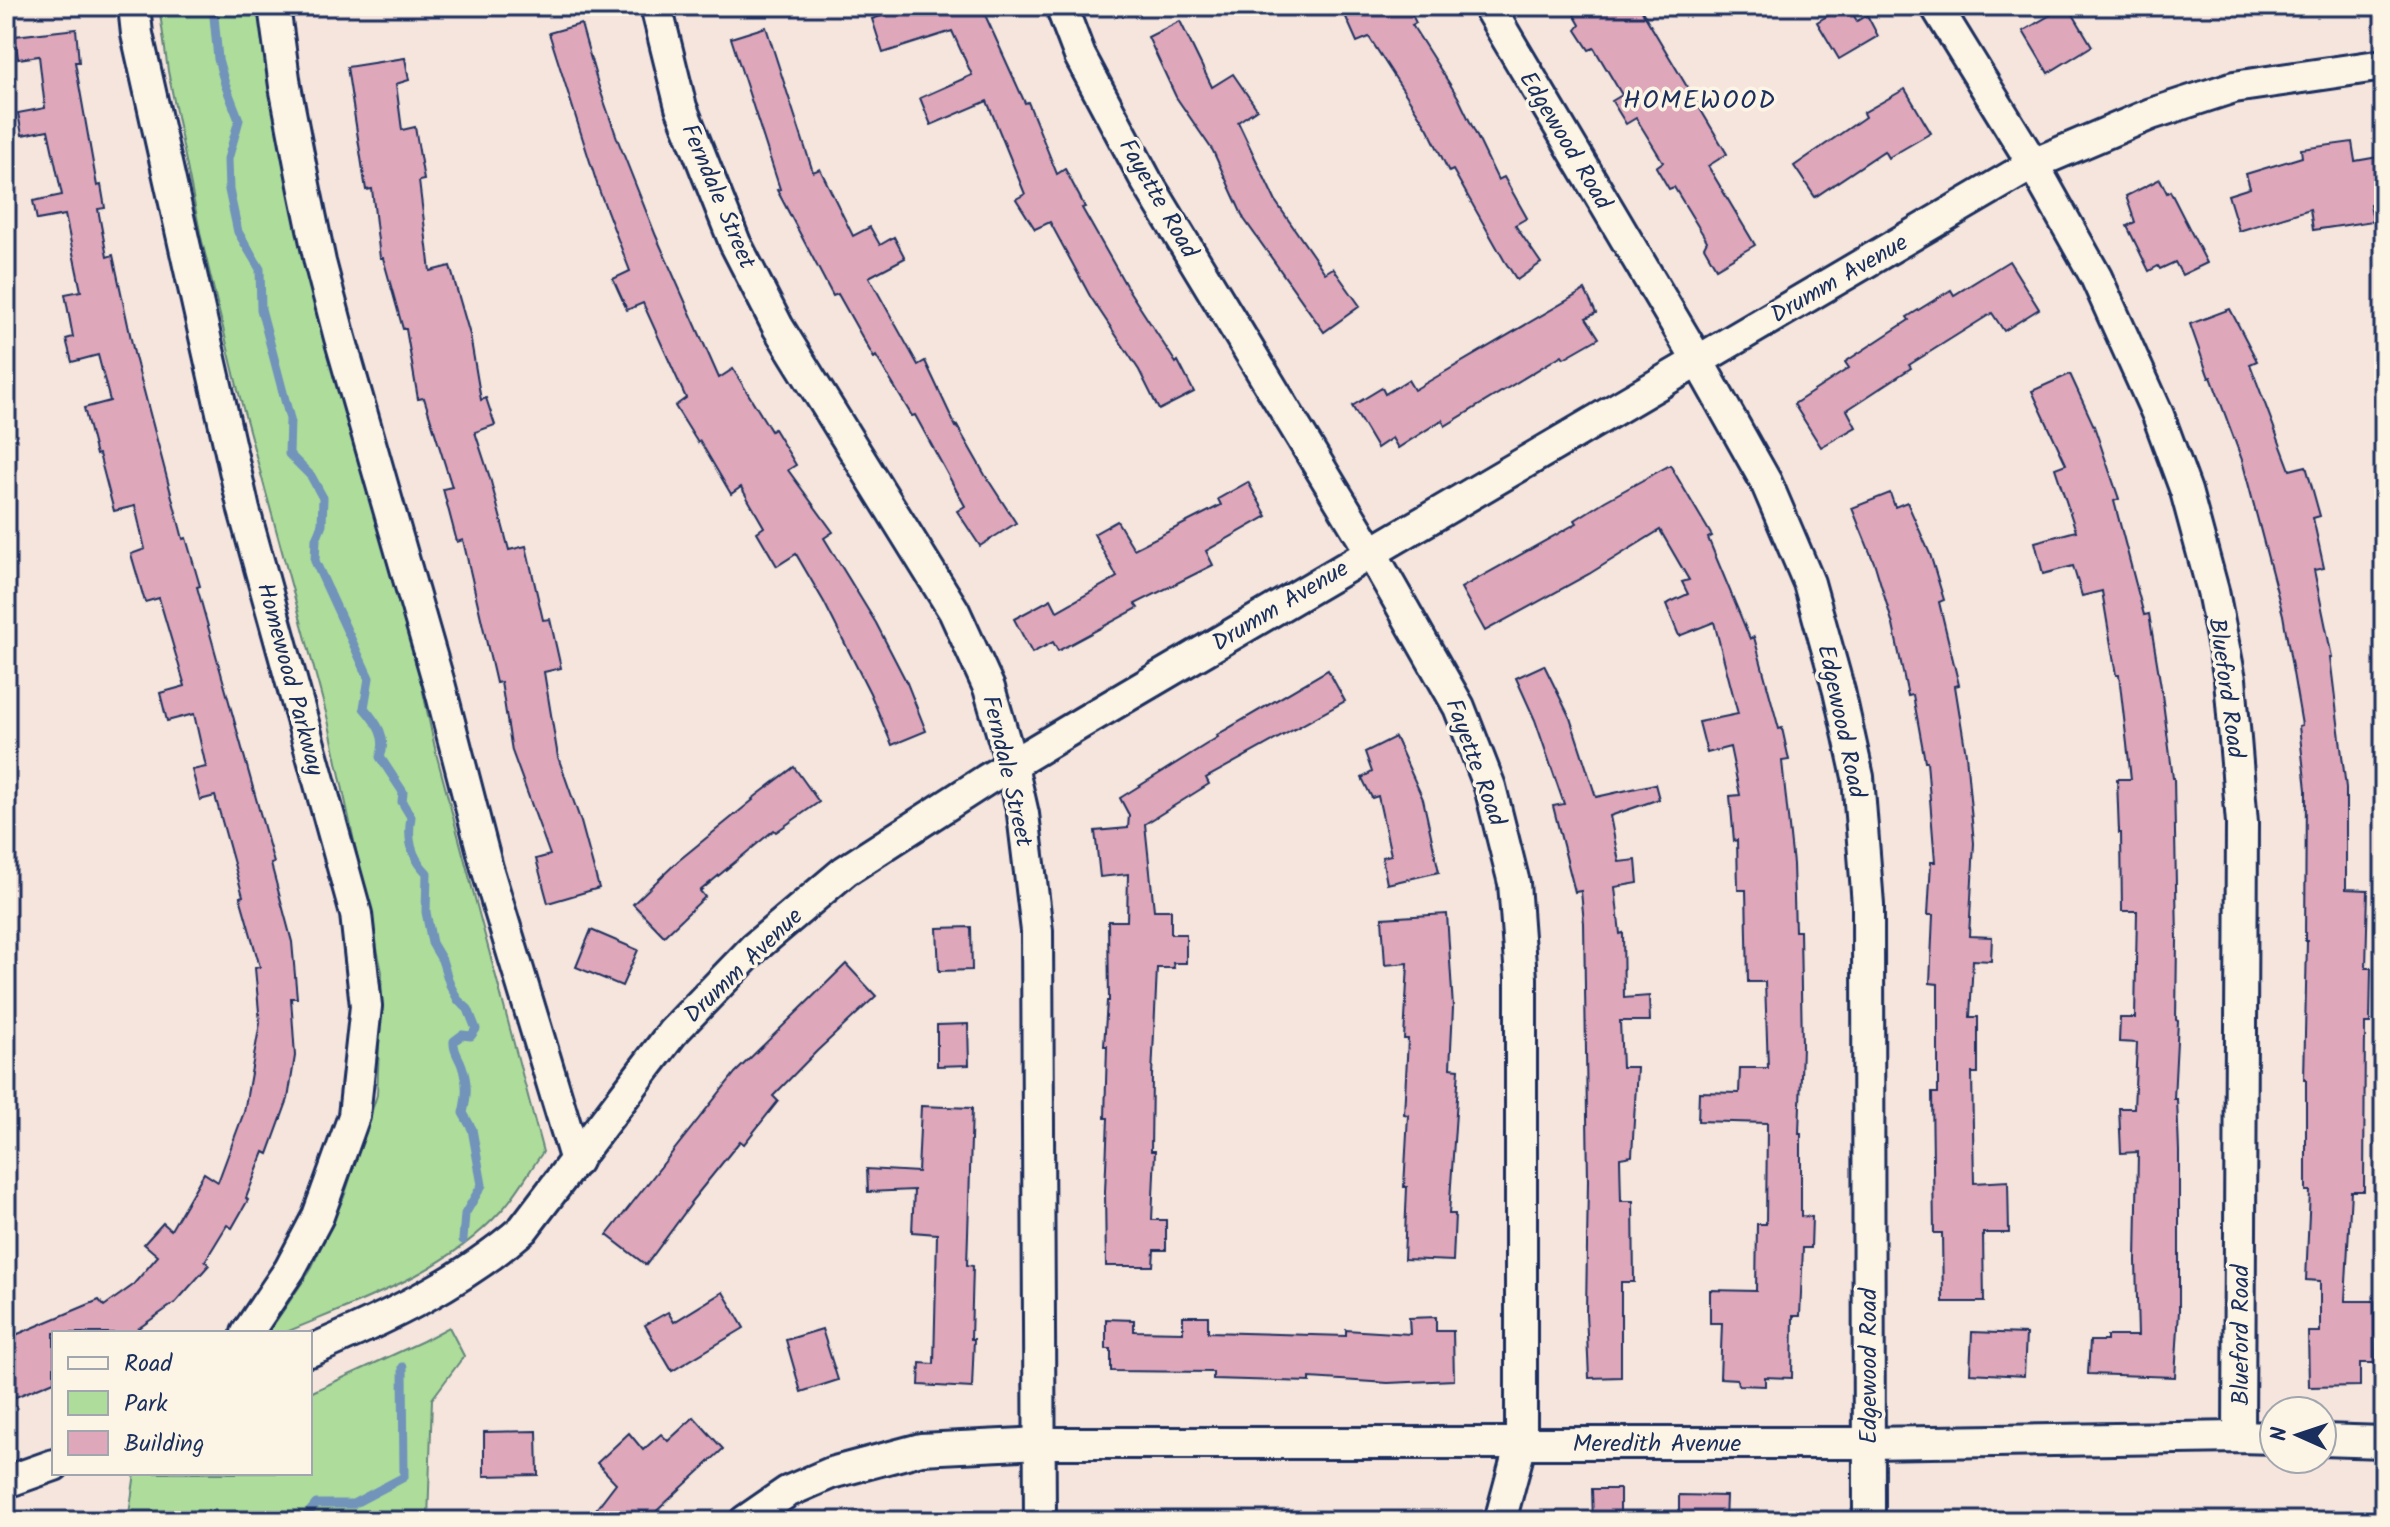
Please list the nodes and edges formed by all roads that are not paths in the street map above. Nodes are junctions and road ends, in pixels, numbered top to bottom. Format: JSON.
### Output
{"nodes":[{"id":1,"x":134,"y":6,"type":"edge"},
{"id":2,"x":274,"y":6,"type":"edge"},
{"id":3,"x":656,"y":6,"type":"edge"},
{"id":4,"x":1061,"y":6,"type":"edge"},
{"id":5,"x":1488,"y":6,"type":"edge"},
{"id":6,"x":1936,"y":6,"type":"edge"},
{"id":7,"x":2384,"y":65,"type":"edge"},
{"id":8,"x":2033,"y":164,"type":"junction"},
{"id":9,"x":1698,"y":361,"type":"junction"},
{"id":10,"x":1371,"y":552,"type":"junction"},
{"id":11,"x":1012,"y":766,"type":"junction"},
{"id":12,"x":576,"y":1161,"type":"junction"},
{"id":13,"x":248,"y":1331,"type":"edge"},
{"id":14,"x":312,"y":1350,"type":"edge"},
{"id":15,"x":2239,"y":1437,"type":"junction"},
{"id":16,"x":2258,"y":1438,"type":"edge"},
{"id":17,"x":2338,"y":1441,"type":"edge"},
{"id":18,"x":2384,"y":1442,"type":"edge"},
{"id":19,"x":1040,"y":1443,"type":"junction"},
{"id":20,"x":1521,"y":1443,"type":"junction"},
{"id":21,"x":1868,"y":1443,"type":"junction"},
{"id":22,"x":52,"y":1466,"type":"edge"},
{"id":23,"x":6,"y":1482,"type":"edge"},
{"id":24,"x":745,"y":1521,"type":"edge"},
{"id":25,"x":1040,"y":1521,"type":"edge"},
{"id":26,"x":1500,"y":1521,"type":"edge"},
{"id":27,"x":1869,"y":1521,"type":"edge"}],
"edges":[{"from":1,"to":13,"type":"street","name":"Homewood Parkway"},
{"from":2,"to":12,"type":"street"},
{"from":3,"to":11,"type":"street","name":"Ferndale Street"},
{"from":4,"to":10,"type":"street","name":"Fayette Road"},
{"from":5,"to":9,"type":"street","name":"Edgewood Road"},
{"from":6,"to":8,"type":"street","name":"Blueford Road"},
{"from":7,"to":8,"type":"street","name":"Drumm Avenue"},
{"from":8,"to":9,"type":"street","name":"Drumm Avenue"},
{"from":8,"to":15,"type":"street","name":"Blueford Road"},
{"from":9,"to":10,"type":"street","name":"Drumm Avenue"},
{"from":9,"to":21,"type":"street","name":"Edgewood Road"},
{"from":10,"to":11,"type":"street","name":"Drumm Avenue"},
{"from":10,"to":20,"type":"street","name":"Fayette Road"},
{"from":11,"to":12,"type":"street","name":"Drumm Avenue"},
{"from":11,"to":19,"type":"street","name":"Ferndale Street"},
{"from":12,"to":14,"type":"street","name":"Drumm Avenue"},
{"from":15,"to":16,"type":"street","name":"Meredith Avenue"},
{"from":15,"to":21,"type":"street","name":"Meredith Avenue"},
{"from":17,"to":18,"type":"street"},
{"from":19,"to":20,"type":"street","name":"Meredith Avenue"},
{"from":19,"to":24,"type":"street","name":"Meredith Avenue"},
{"from":19,"to":25,"type":"street","name":"Ferndale Street"},
{"from":20,"to":21,"type":"street","name":"Meredith Avenue"},
{"from":20,"to":26,"type":"street","name":"Fayette Road"},
{"from":21,"to":27,"type":"street","name":"Edgewood Road"},
{"from":22,"to":23,"type":"street"}]}
